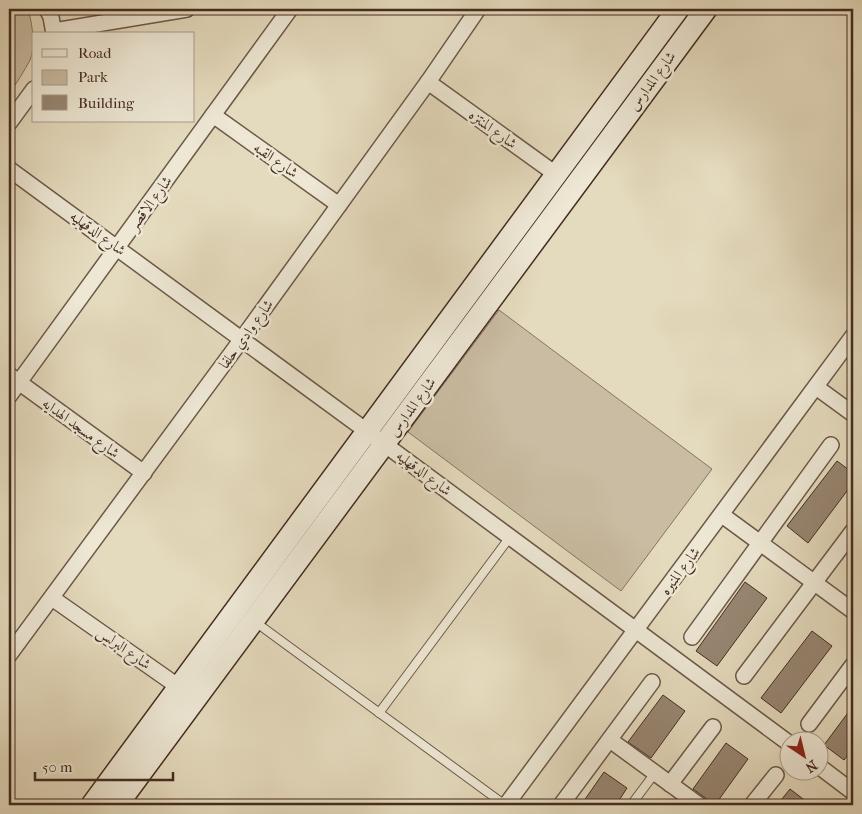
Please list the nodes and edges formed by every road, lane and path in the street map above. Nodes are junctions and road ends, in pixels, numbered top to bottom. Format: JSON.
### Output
{"nodes":[{"id":1,"x":46,"y":9,"type":"edge"},
{"id":2,"x":101,"y":9,"type":"edge"},
{"id":3,"x":187,"y":9,"type":"edge"},
{"id":4,"x":290,"y":9,"type":"edge"},
{"id":5,"x":478,"y":9,"type":"edge"},
{"id":6,"x":678,"y":9,"type":"edge"},
{"id":7,"x":706,"y":9,"type":"edge"},
{"id":8,"x":88,"y":25,"type":"junction"},
{"id":9,"x":54,"y":32,"type":"edge"},
{"id":10,"x":428,"y":82,"type":"junction"},
{"id":11,"x":32,"y":92,"type":"edge"},
{"id":12,"x":213,"y":115,"type":"junction"},
{"id":13,"x":9,"y":123,"type":"edge"},
{"id":14,"x":9,"y":169,"type":"edge"},
{"id":15,"x":557,"y":175,"type":"junction"},
{"id":16,"x":339,"y":205,"type":"junction"},
{"id":17,"x":117,"y":248,"type":"junction"},
{"id":18,"x":853,"y":336,"type":"edge"},
{"id":19,"x":242,"y":340,"type":"junction"},
{"id":20,"x":14,"y":379,"type":"edge"},
{"id":21,"x":816,"y":387,"type":"junction"},
{"id":22,"x":9,"y":396,"type":"edge"},
{"id":23,"x":853,"y":414,"type":"edge"},
{"id":24,"x":376,"y":438,"type":"junction"},
{"id":25,"x":831,"y":445,"type":"dead end"},
{"id":26,"x":144,"y":473,"type":"junction"},
{"id":27,"x":722,"y":515,"type":"junction"},
{"id":28,"x":853,"y":531,"type":"edge"},
{"id":29,"x":510,"y":537,"type":"junction"},
{"id":30,"x":760,"y":543,"type":"junction"},
{"id":31,"x":814,"y":583,"type":"junction"},
{"id":32,"x":52,"y":598,"type":"junction"},
{"id":33,"x":853,"y":611,"type":"edge"},
{"id":34,"x":254,"y":620,"type":"junction"},
{"id":35,"x":636,"y":630,"type":"junction"},
{"id":36,"x":692,"y":637,"type":"dead end"},
{"id":37,"x":9,"y":655,"type":"edge"},
{"id":38,"x":853,"y":665,"type":"edge"},
{"id":39,"x":744,"y":676,"type":"dead end"},
{"id":40,"x":652,"y":682,"type":"dead end"},
{"id":41,"x":188,"y":693,"type":"junction"},
{"id":42,"x":379,"y":713,"type":"junction"},
{"id":43,"x":809,"y":724,"type":"dead end"},
{"id":44,"x":713,"y":727,"type":"dead end"},
{"id":45,"x":780,"y":737,"type":"edge"},
{"id":46,"x":610,"y":740,"type":"junction"},
{"id":47,"x":655,"y":773,"type":"junction"},
{"id":48,"x":776,"y":775,"type":"dead end"},
{"id":49,"x":830,"y":775,"type":"edge"},
{"id":50,"x":670,"y":784,"type":"junction"},
{"id":51,"x":853,"y":792,"type":"edge"},
{"id":52,"x":682,"y":801,"type":"edge"},
{"id":53,"x":92,"y":805,"type":"edge"},
{"id":54,"x":117,"y":805,"type":"edge"},
{"id":55,"x":506,"y":805,"type":"edge"},
{"id":56,"x":561,"y":805,"type":"edge"},
{"id":57,"x":631,"y":805,"type":"edge"},
{"id":58,"x":699,"y":805,"type":"edge"},
{"id":59,"x":752,"y":805,"type":"edge"}],
"edges":[{"from":1,"to":9,"type":"street"},
{"from":2,"to":8,"type":"street"},
{"from":3,"to":8,"type":"street"},
{"from":4,"to":12,"type":"street","name":"شارع الاقصر"},
{"from":5,"to":10,"type":"street","name":"شارع وادي حلفا"},
{"from":6,"to":15,"type":"main road","name":"شارع المدارس"},
{"from":7,"to":24,"type":"main road","name":"شارع المدارس"},
{"from":8,"to":9,"type":"street"},
{"from":10,"to":15,"type":"street","name":"شارع المنتزه"},
{"from":10,"to":16,"type":"street","name":"شارع وادي حلفا"},
{"from":11,"to":13,"type":"street"},
{"from":12,"to":16,"type":"street","name":"شارع القبه"},
{"from":12,"to":17,"type":"street","name":"شارع الاقصر"},
{"from":14,"to":17,"type":"street","name":"شارع الدقهليه"},
{"from":15,"to":24,"type":"main road","name":"شارع المدارس"},
{"from":16,"to":19,"type":"street","name":"شارع وادي حلفا"},
{"from":17,"to":19,"type":"street","name":"شارع الدقهليه"},
{"from":17,"to":20,"type":"street","name":"شارع الاقصر"},
{"from":18,"to":21,"type":"street","name":"شارع المنيره"},
{"from":19,"to":24,"type":"street","name":"شارع الدقهليه"},
{"from":19,"to":26,"type":"street","name":"شارع وادي حلفا"},
{"from":20,"to":22,"type":"street","name":"شارع الاقصر"},
{"from":20,"to":26,"type":"street","name":"شارع مسجد الهدايه"},
{"from":21,"to":23,"type":"street"},
{"from":21,"to":27,"type":"street","name":"شارع المنيره"},
{"from":24,"to":29,"type":"street","name":"شارع الدقهليه"},
{"from":24,"to":34,"type":"main road","name":"شارع المدارس"},
{"from":24,"to":41,"type":"main road","name":"شارع المدارس"},
{"from":25,"to":30,"type":"street"},
{"from":26,"to":32,"type":"street","name":"شارع وادي حلفا"},
{"from":27,"to":30,"type":"street"},
{"from":27,"to":35,"type":"street","name":"شارع المنيره"},
{"from":28,"to":31,"type":"street"},
{"from":29,"to":35,"type":"street","name":"شارع الدقهليه"},
{"from":29,"to":42,"type":"lane"},
{"from":30,"to":31,"type":"street"},
{"from":30,"to":36,"type":"street"},
{"from":31,"to":33,"type":"street"},
{"from":31,"to":39,"type":"street"},
{"from":32,"to":37,"type":"street","name":"شارع وادي حلفا"},
{"from":32,"to":41,"type":"street","name":"شارع البرلس"},
{"from":34,"to":41,"type":"main road","name":"شارع المدارس"},
{"from":34,"to":42,"type":"lane"},
{"from":35,"to":45,"type":"street","name":"شارع الدقهليه"},
{"from":35,"to":55,"type":"street","name":"شارع المنيره"},
{"from":38,"to":43,"type":"street"},
{"from":40,"to":46,"type":"street"},
{"from":41,"to":53,"type":"main road","name":"شارع المدارس"},
{"from":41,"to":54,"type":"main road","name":"شارع المدارس"},
{"from":42,"to":55,"type":"lane"},
{"from":44,"to":50,"type":"street"},
{"from":46,"to":47,"type":"street"},
{"from":46,"to":56,"type":"street"},
{"from":47,"to":50,"type":"street"},
{"from":47,"to":57,"type":"lane"},
{"from":48,"to":59,"type":"street"},
{"from":49,"to":51,"type":"street"},
{"from":50,"to":52,"type":"street"},
{"from":52,"to":58,"type":"street"}]}
